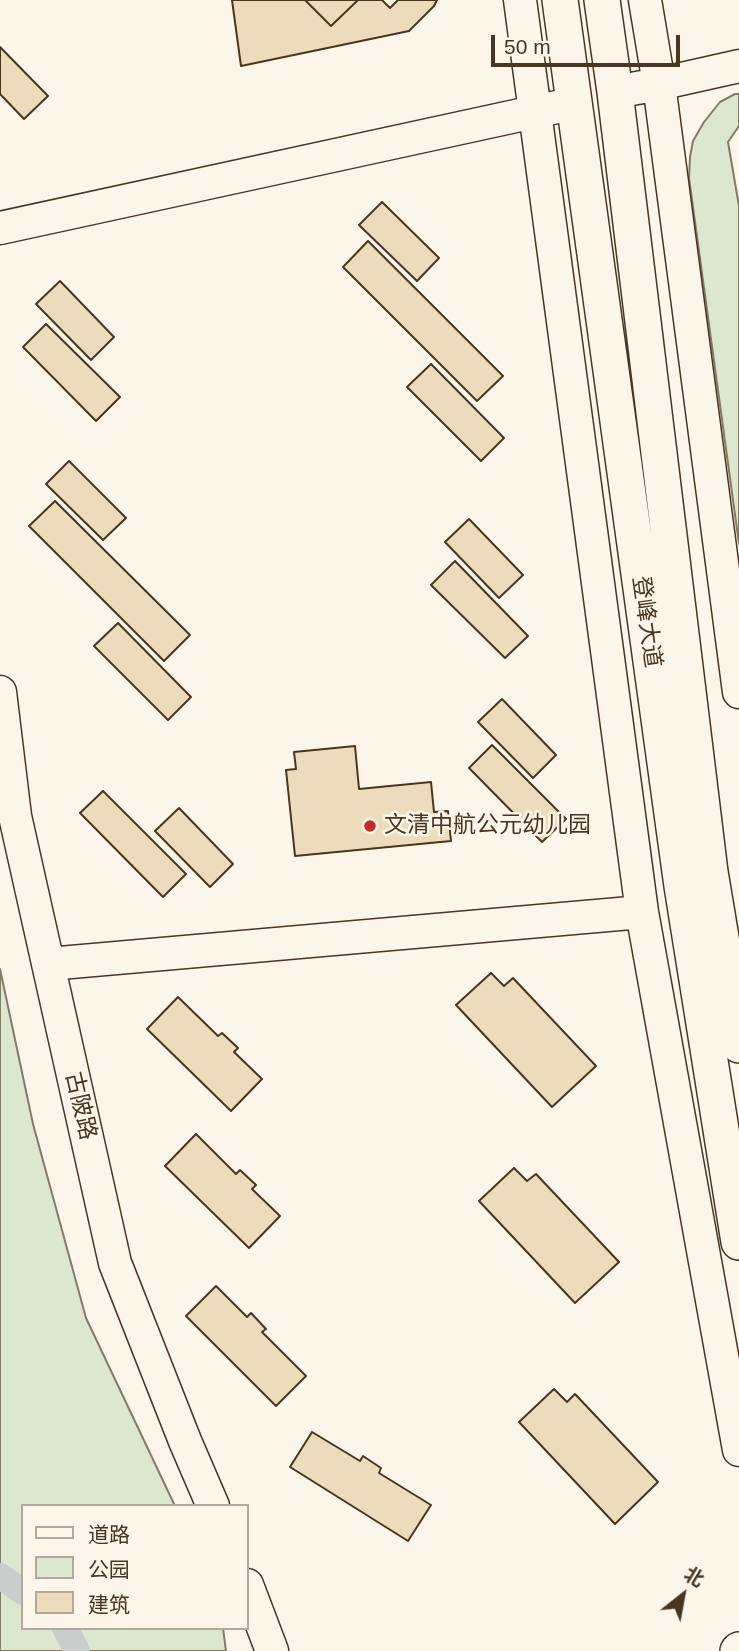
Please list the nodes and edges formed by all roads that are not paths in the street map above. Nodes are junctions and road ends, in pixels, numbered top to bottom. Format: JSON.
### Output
{"nodes":[{"id":1,"x":520,"y":0,"type":"edge"},
{"id":2,"x":560,"y":0,"type":"edge"},
{"id":3,"x":602,"y":0,"type":"edge"},
{"id":4,"x":645,"y":0,"type":"edge"},
{"id":5,"x":739,"y":66,"type":"edge"},
{"id":6,"x":659,"y":84,"type":"junction"},
{"id":7,"x":615,"y":92,"type":"junction"},
{"id":8,"x":575,"y":103,"type":"junction"},
{"id":9,"x":536,"y":111,"type":"junction"},
{"id":10,"x":0,"y":228,"type":"edge"},
{"id":11,"x":0,"y":692,"type":"edge"},
{"id":12,"x":739,"y":692,"type":"edge"},
{"id":13,"x":642,"y":912,"type":"junction"},
{"id":14,"x":48,"y":964,"type":"junction"},
{"id":15,"x":739,"y":1045,"type":"edge"},
{"id":16,"x":739,"y":1242,"type":"edge"},
{"id":17,"x":739,"y":1450,"type":"edge"},
{"id":18,"x":212,"y":1504,"type":"edge"},
{"id":19,"x":248,"y":1588,"type":"edge"},
{"id":20,"x":272,"y":1651,"type":"edge"}],
"edges":[{"from":1,"to":9,"type":"street"},
{"from":2,"to":8,"type":"main road","name":"登峰大道"},
{"from":3,"to":7,"type":"main road","name":"登峰大道"},
{"from":4,"to":6,"type":"street"},
{"from":5,"to":6,"type":"street"},
{"from":6,"to":7,"type":"street"},
{"from":6,"to":12,"type":"street"},
{"from":7,"to":15,"type":"main road","name":"登峰大道"},
{"from":8,"to":9,"type":"street"},
{"from":8,"to":16,"type":"main road","name":"登峰大道"},
{"from":9,"to":10,"type":"street"},
{"from":9,"to":13,"type":"street"},
{"from":11,"to":14,"type":"street","name":"古陂路"},
{"from":13,"to":14,"type":"street"},
{"from":13,"to":17,"type":"street"},
{"from":14,"to":18,"type":"street","name":"古陂路"},
{"from":19,"to":20,"type":"street"}]}
